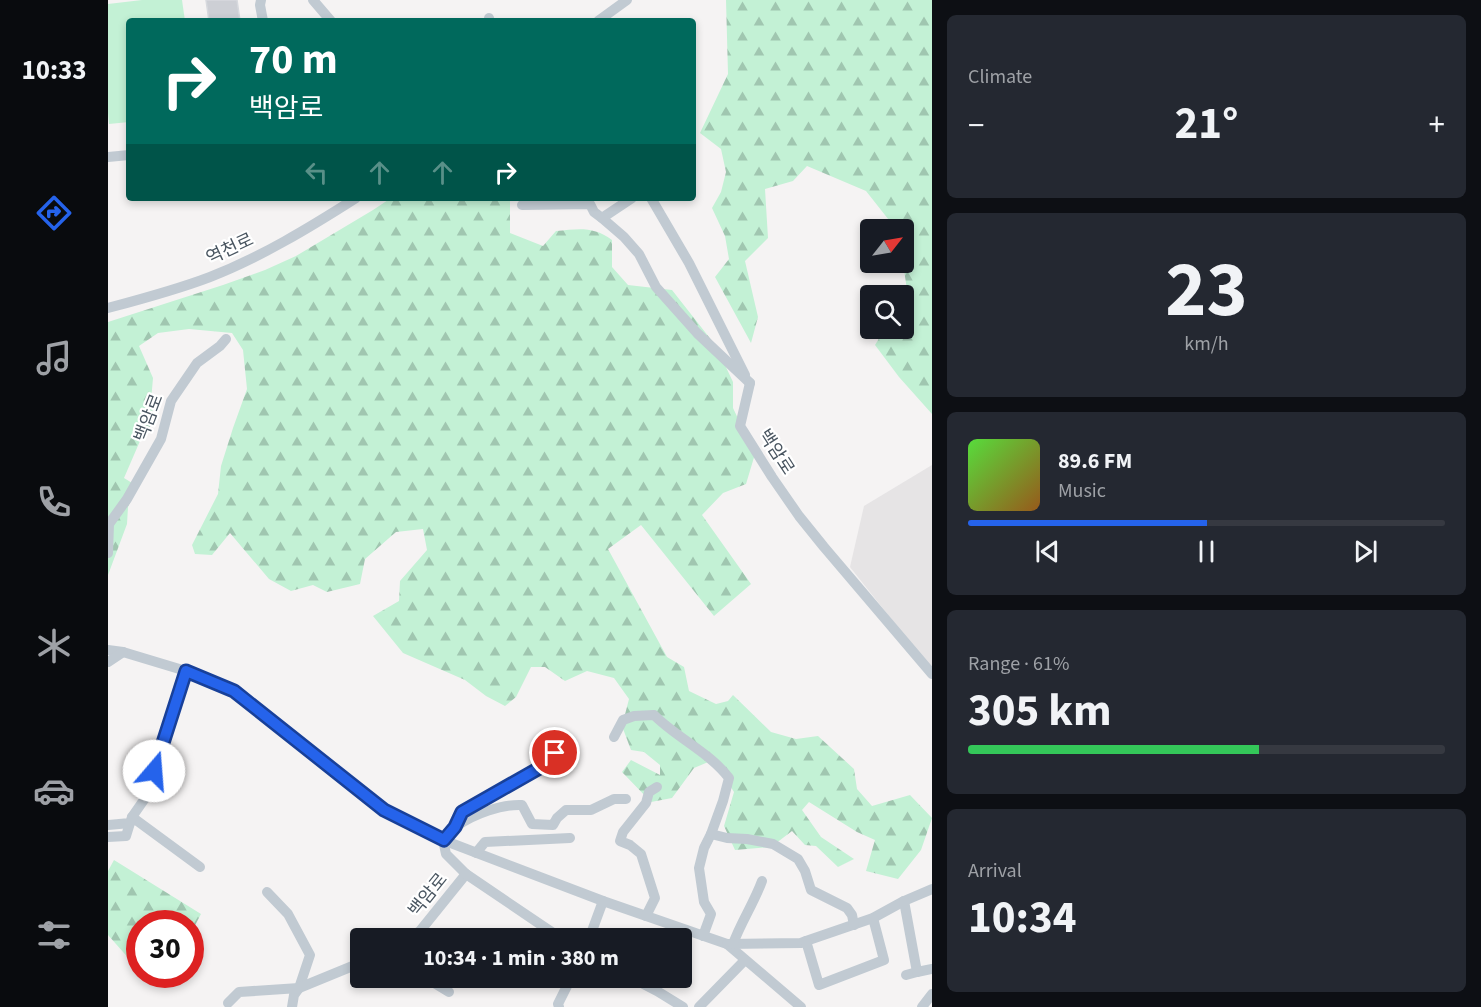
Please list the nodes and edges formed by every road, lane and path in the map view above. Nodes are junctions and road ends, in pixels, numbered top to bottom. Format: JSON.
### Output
{"nodes":[{"id":1,"x":261,"y":0,"type":"edge"},
{"id":2,"x":313,"y":0,"type":"edge"},
{"id":3,"x":627,"y":0,"type":"edge"},
{"id":4,"x":610,"y":17,"type":"edge"},
{"id":5,"x":262,"y":18,"type":"edge"},
{"id":6,"x":328,"y":18,"type":"edge"},
{"id":7,"x":126,"y":155,"type":"edge"},
{"id":8,"x":108,"y":157,"type":"edge"},
{"id":9,"x":351,"y":201,"type":"edge"},
{"id":10,"x":628,"y":201,"type":"edge"},
{"id":11,"x":653,"y":201,"type":"edge"},
{"id":12,"x":522,"y":205,"type":"dead end"},
{"id":13,"x":602,"y":218,"type":"junction"},
{"id":14,"x":108,"y":308,"type":"edge"},
{"id":15,"x":226,"y":339,"type":"dead end"},
{"id":16,"x":750,"y":383,"type":"junction"},
{"id":17,"x":108,"y":553,"type":"edge"},
{"id":18,"x":108,"y":650,"type":"edge"},
{"id":19,"x":123,"y":652,"type":"junction"},
{"id":20,"x":108,"y":662,"type":"edge"},
{"id":21,"x":186,"y":671,"type":"junction"},
{"id":22,"x":932,"y":674,"type":"edge"},
{"id":23,"x":614,"y":737,"type":"dead end"},
{"id":24,"x":568,"y":740,"type":"dead end"},
{"id":25,"x":657,"y":787,"type":"dead end"},
{"id":26,"x":626,"y":799,"type":"dead end"},
{"id":27,"x":131,"y":820,"type":"junction"},
{"id":28,"x":108,"y":825,"type":"edge"},
{"id":29,"x":455,"y":827,"type":"junction"},
{"id":30,"x":711,"y":834,"type":"junction"},
{"id":31,"x":108,"y":837,"type":"edge"},
{"id":32,"x":570,"y":838,"type":"dead end"},
{"id":33,"x":444,"y":840,"type":"junction"},
{"id":34,"x":476,"y":854,"type":"junction"},
{"id":35,"x":200,"y":867,"type":"dead end"},
{"id":36,"x":466,"y":874,"type":"junction"},
{"id":37,"x":762,"y":881,"type":"dead end"},
{"id":38,"x":932,"y":889,"type":"edge"},
{"id":39,"x":267,"y":892,"type":"dead end"},
{"id":40,"x":603,"y":901,"type":"junction"},
{"id":41,"x":904,"y":902,"type":"junction"},
{"id":42,"x":646,"y":916,"type":"junction"},
{"id":43,"x":873,"y":918,"type":"junction"},
{"id":44,"x":854,"y":925,"type":"junction"},
{"id":45,"x":422,"y":928,"type":"edge"},
{"id":46,"x":546,"y":928,"type":"edge"},
{"id":47,"x":593,"y":928,"type":"edge"},
{"id":48,"x":704,"y":936,"type":"junction"},
{"id":49,"x":806,"y":941,"type":"junction"},
{"id":50,"x":730,"y":944,"type":"junction"},
{"id":51,"x":745,"y":960,"type":"junction"},
{"id":52,"x":350,"y":967,"type":"edge"},
{"id":53,"x":932,"y":969,"type":"edge"},
{"id":54,"x":299,"y":988,"type":"junction"},
{"id":55,"x":442,"y":988,"type":"edge"},
{"id":56,"x":566,"y":988,"type":"edge"},
{"id":57,"x":651,"y":988,"type":"edge"},
{"id":58,"x":449,"y":992,"type":"dead end"},
{"id":59,"x":932,"y":994,"type":"edge"},
{"id":60,"x":228,"y":1003,"type":"dead end"},
{"id":61,"x":292,"y":1007,"type":"edge"},
{"id":62,"x":559,"y":1007,"type":"edge"},
{"id":63,"x":683,"y":1007,"type":"edge"},
{"id":64,"x":699,"y":1007,"type":"edge"},
{"id":65,"x":801,"y":1007,"type":"edge"},
{"id":66,"x":922,"y":1007,"type":"edge"}],
"edges":[{"from":1,"to":5,"type":"street"},
{"from":2,"to":6,"type":"street"},
{"from":3,"to":4,"type":"street"},
{"from":7,"to":8,"type":"street"},
{"from":9,"to":14,"type":"street","name":"역천로"},
{"from":10,"to":13,"type":"street"},
{"from":11,"to":16,"type":"street"},
{"from":12,"to":13,"type":"street"},
{"from":13,"to":16,"type":"street"},
{"from":15,"to":17,"type":"street","name":"백암로"},
{"from":16,"to":22,"type":"street","name":"백암로"},
{"from":18,"to":19,"type":"street"},
{"from":19,"to":20,"type":"street"},
{"from":19,"to":21,"type":"street"},
{"from":21,"to":27,"type":"street"},
{"from":21,"to":33,"type":"street"},
{"from":23,"to":30,"type":"street"},
{"from":24,"to":29,"type":"street"},
{"from":25,"to":42,"type":"street"},
{"from":26,"to":29,"type":"street"},
{"from":27,"to":28,"type":"street"},
{"from":27,"to":31,"type":"street"},
{"from":27,"to":35,"type":"street"},
{"from":29,"to":33,"type":"street"},
{"from":30,"to":44,"type":"street"},
{"from":30,"to":48,"type":"street"},
{"from":32,"to":34,"type":"street"},
{"from":33,"to":34,"type":"street"},
{"from":33,"to":36,"type":"street","name":"백암로"},
{"from":34,"to":40,"type":"street"},
{"from":36,"to":45,"type":"street","name":"백암로"},
{"from":36,"to":46,"type":"street"},
{"from":37,"to":50,"type":"street"},
{"from":38,"to":41,"type":"street"},
{"from":39,"to":54,"type":"street"},
{"from":40,"to":42,"type":"street"},
{"from":40,"to":47,"type":"street"},
{"from":41,"to":43,"type":"street"},
{"from":41,"to":53,"type":"street"},
{"from":42,"to":48,"type":"street"},
{"from":43,"to":44,"type":"street"},
{"from":43,"to":49,"type":"street"},
{"from":44,"to":49,"type":"street"},
{"from":48,"to":50,"type":"street"},
{"from":49,"to":50,"type":"street"},
{"from":50,"to":51,"type":"street"},
{"from":51,"to":64,"type":"street"},
{"from":51,"to":65,"type":"street"},
{"from":52,"to":54,"type":"street"},
{"from":54,"to":60,"type":"street"},
{"from":54,"to":61,"type":"street"},
{"from":55,"to":58,"type":"street"},
{"from":56,"to":62,"type":"street"},
{"from":57,"to":63,"type":"street"},
{"from":59,"to":66,"type":"street"}]}
